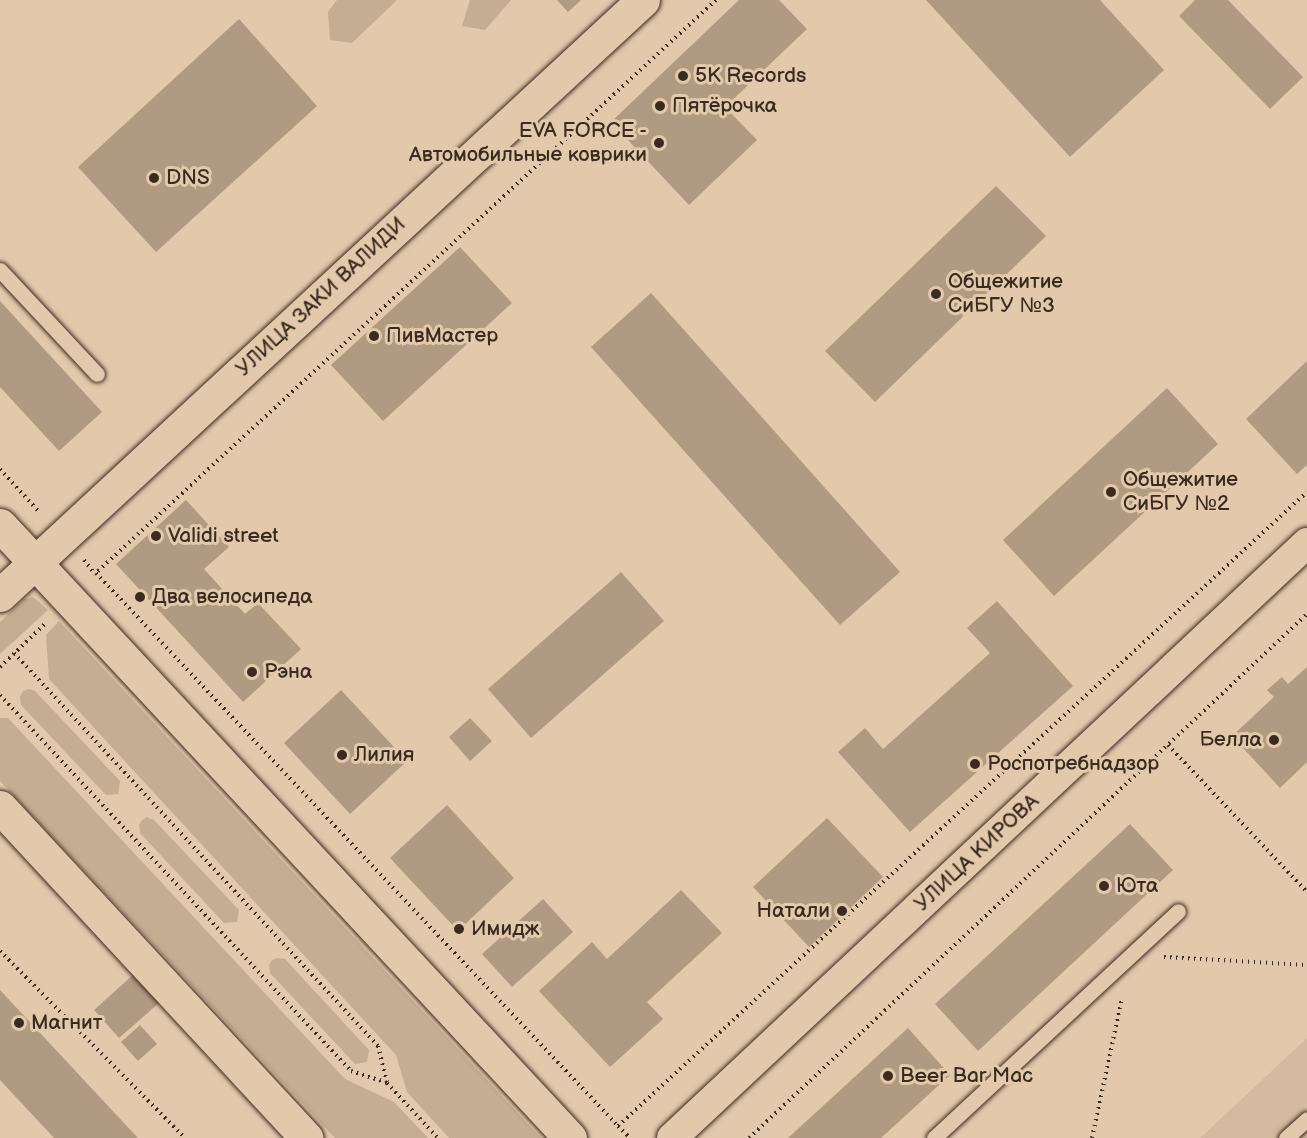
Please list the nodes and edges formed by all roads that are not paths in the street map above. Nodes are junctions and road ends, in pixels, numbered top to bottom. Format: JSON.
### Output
{"nodes":[{"id":1,"x":643,"y":0,"type":"edge"},
{"id":2,"x":0,"y":270,"type":"edge"},
{"id":3,"x":97,"y":374,"type":"dead end"},
{"id":4,"x":0,"y":525,"type":"edge"},
{"id":5,"x":1307,"y":543,"type":"edge"},
{"id":6,"x":35,"y":562,"type":"junction"},
{"id":7,"x":0,"y":595,"type":"edge"},
{"id":8,"x":0,"y":807,"type":"edge"},
{"id":9,"x":1178,"y":911,"type":"dead end"},
{"id":10,"x":1307,"y":1119,"type":"edge"},
{"id":11,"x":307,"y":1138,"type":"edge"},
{"id":12,"x":570,"y":1138,"type":"edge"},
{"id":13,"x":672,"y":1138,"type":"edge"},
{"id":14,"x":934,"y":1138,"type":"edge"},
{"id":15,"x":1286,"y":1138,"type":"edge"}],
"edges":[{"from":1,"to":6,"type":"main road","name":"УЛИЦА ЗАКИ ВАЛИДИ"},
{"from":2,"to":3,"type":"lane"},
{"from":4,"to":6,"type":"main road"},
{"from":5,"to":13,"type":"street","name":"УЛИЦА КИРОВА"},
{"from":6,"to":7,"type":"main road","name":"УЛИЦА ЗАКИ ВАЛИДИ"},
{"from":6,"to":12,"type":"main road"},
{"from":8,"to":11,"type":"main road"},
{"from":9,"to":14,"type":"lane"},
{"from":10,"to":15,"type":"lane"}]}
